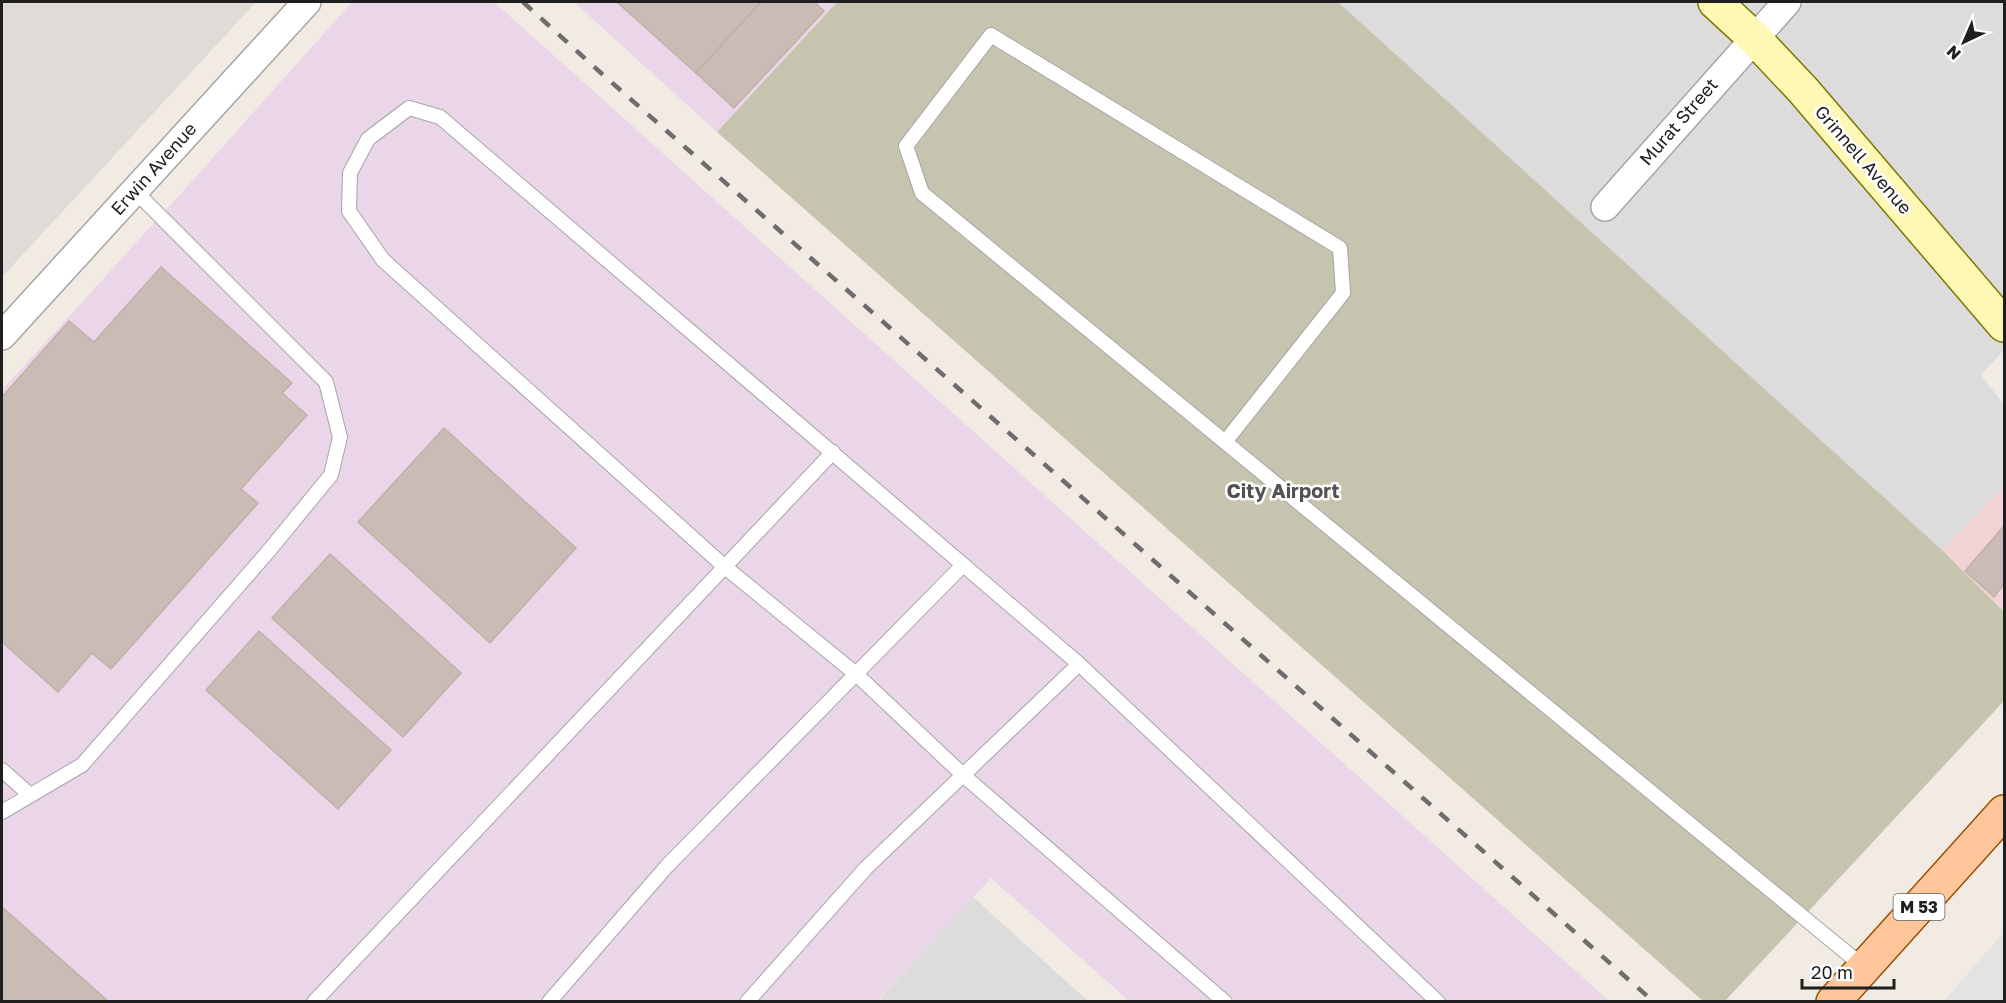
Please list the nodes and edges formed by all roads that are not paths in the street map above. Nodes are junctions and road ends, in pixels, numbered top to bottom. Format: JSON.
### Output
{"nodes":[{"id":1,"x":307,"y":2,"type":"edge"},
{"id":2,"x":1715,"y":2,"type":"edge"},
{"id":3,"x":1787,"y":2,"type":"edge"},
{"id":4,"x":1754,"y":38,"type":"junction"},
{"id":5,"x":134,"y":190,"type":"junction"},
{"id":6,"x":1605,"y":207,"type":"dead end"},
{"id":7,"x":2004,"y":326,"type":"edge"},
{"id":8,"x":2,"y":336,"type":"edge"},
{"id":9,"x":1225,"y":442,"type":"junction"},
{"id":10,"x":833,"y":452,"type":"junction"},
{"id":11,"x":963,"y":565,"type":"junction"},
{"id":12,"x":725,"y":567,"type":"junction"},
{"id":13,"x":1079,"y":664,"type":"junction"},
{"id":14,"x":856,"y":674,"type":"junction"},
{"id":15,"x":2,"y":770,"type":"edge"},
{"id":16,"x":963,"y":775,"type":"junction"},
{"id":17,"x":30,"y":795,"type":"junction"},
{"id":18,"x":2,"y":812,"type":"edge"},
{"id":19,"x":2004,"y":812,"type":"edge"},
{"id":20,"x":1864,"y":967,"type":"junction"},
{"id":21,"x":314,"y":1002,"type":"edge"},
{"id":22,"x":549,"y":1002,"type":"edge"},
{"id":23,"x":747,"y":1002,"type":"edge"},
{"id":24,"x":1225,"y":1002,"type":"edge"},
{"id":25,"x":1438,"y":1002,"type":"edge"},
{"id":26,"x":1833,"y":1002,"type":"edge"}],
"edges":[{"from":1,"to":5,"type":"street","name":"Erwin Avenue"},
{"from":2,"to":4,"type":"street","name":"Grinnell Avenue"},
{"from":3,"to":4,"type":"street","name":"Murat Street"},
{"from":4,"to":6,"type":"street","name":"Murat Street"},
{"from":4,"to":7,"type":"street","name":"Grinnell Avenue"},
{"from":5,"to":8,"type":"street","name":"Erwin Avenue"},
{"from":5,"to":17,"type":"lane"},
{"from":9,"to":9,"type":"lane"},
{"from":9,"to":20,"type":"lane"},
{"from":10,"to":11,"type":"lane"},
{"from":10,"to":12,"type":"lane"},
{"from":10,"to":12,"type":"lane"},
{"from":11,"to":13,"type":"lane"},
{"from":11,"to":14,"type":"lane"},
{"from":12,"to":14,"type":"lane"},
{"from":12,"to":21,"type":"lane"},
{"from":13,"to":16,"type":"lane"},
{"from":13,"to":25,"type":"lane"},
{"from":14,"to":16,"type":"lane"},
{"from":14,"to":22,"type":"lane"},
{"from":15,"to":17,"type":"lane"},
{"from":16,"to":23,"type":"lane"},
{"from":16,"to":24,"type":"lane"},
{"from":17,"to":18,"type":"lane"},
{"from":19,"to":20,"type":"main road","number":"M 53"},
{"from":20,"to":26,"type":"main road","number":"M 53"}]}
